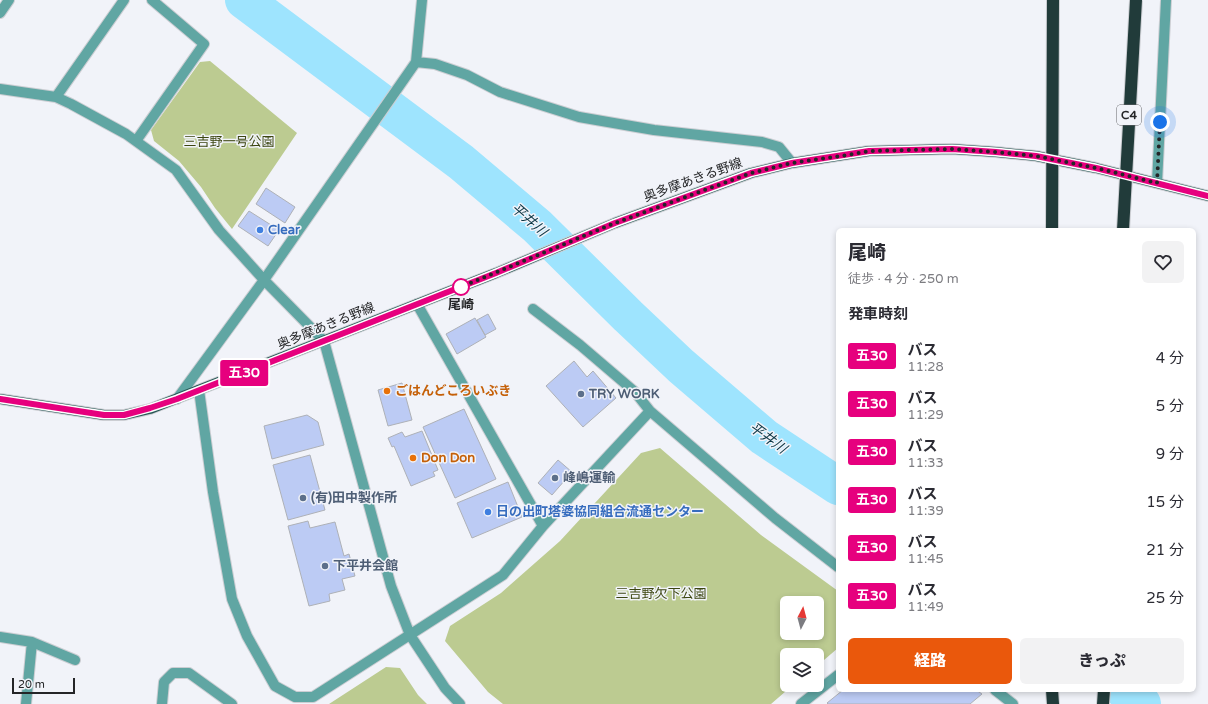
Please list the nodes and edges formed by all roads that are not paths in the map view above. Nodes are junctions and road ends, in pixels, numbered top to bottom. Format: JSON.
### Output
{"nodes":[{"id":1,"x":9,"y":0,"type":"edge"},
{"id":2,"x":124,"y":0,"type":"edge"},
{"id":3,"x":152,"y":0,"type":"edge"},
{"id":4,"x":422,"y":0,"type":"edge"},
{"id":5,"x":1053,"y":0,"type":"edge"},
{"id":6,"x":1136,"y":0,"type":"edge"},
{"id":7,"x":1166,"y":0,"type":"edge"},
{"id":8,"x":0,"y":13,"type":"edge"},
{"id":9,"x":414,"y":65,"type":"junction"},
{"id":10,"x":0,"y":90,"type":"edge"},
{"id":11,"x":56,"y":97,"type":"junction"},
{"id":12,"x":136,"y":141,"type":"junction"},
{"id":13,"x":792,"y":163,"type":"junction"},
{"id":14,"x":1157,"y":183,"type":"junction"},
{"id":15,"x":1208,"y":196,"type":"edge"},
{"id":16,"x":1052,"y":228,"type":"edge"},
{"id":17,"x":1123,"y":228,"type":"edge"},
{"id":18,"x":264,"y":280,"type":"junction"},
{"id":19,"x":417,"y":304,"type":"junction"},
{"id":20,"x":533,"y":309,"type":"dead end"},
{"id":21,"x":324,"y":341,"type":"junction"},
{"id":22,"x":199,"y":390,"type":"junction"},
{"id":23,"x":0,"y":399,"type":"edge"},
{"id":24,"x":177,"y":399,"type":"junction"},
{"id":25,"x":650,"y":411,"type":"junction"},
{"id":26,"x":543,"y":526,"type":"junction"},
{"id":27,"x":836,"y":565,"type":"edge"},
{"id":28,"x":410,"y":635,"type":"junction"},
{"id":29,"x":0,"y":637,"type":"edge"},
{"id":30,"x":32,"y":642,"type":"junction"},
{"id":31,"x":75,"y":660,"type":"dead end"},
{"id":32,"x":836,"y":677,"type":"edge"},
{"id":33,"x":998,"y":692,"type":"edge"},
{"id":34,"x":1052,"y":692,"type":"edge"},
{"id":35,"x":1104,"y":692,"type":"edge"},
{"id":36,"x":26,"y":704,"type":"edge"},
{"id":37,"x":162,"y":704,"type":"edge"},
{"id":38,"x":232,"y":704,"type":"edge"},
{"id":39,"x":460,"y":704,"type":"edge"},
{"id":40,"x":801,"y":704,"type":"edge"},
{"id":41,"x":1013,"y":704,"type":"edge"},
{"id":42,"x":1053,"y":704,"type":"edge"},
{"id":43,"x":1103,"y":704,"type":"edge"}],
"edges":[{"from":1,"to":8,"type":"street"},
{"from":2,"to":11,"type":"street"},
{"from":3,"to":12,"type":"street"},
{"from":4,"to":9,"type":"street"},
{"from":5,"to":16,"type":"highway","bridge":true},
{"from":6,"to":17,"type":"highway","number":"C4","bridge":true},
{"from":7,"to":14,"type":"street"},
{"from":9,"to":13,"type":"street"},
{"from":9,"to":18,"type":"street"},
{"from":10,"to":11,"type":"street"},
{"from":11,"to":12,"type":"street"},
{"from":12,"to":18,"type":"street"},
{"from":13,"to":14,"type":"main road","name":"奥多摩あきる野線"},
{"from":13,"to":19,"type":"main road","name":"奥多摩あきる野線"},
{"from":14,"to":15,"type":"main road","name":"奥多摩あきる野線"},
{"from":18,"to":21,"type":"street"},
{"from":18,"to":24,"type":"street"},
{"from":19,"to":21,"type":"main road","name":"奥多摩あきる野線"},
{"from":19,"to":26,"type":"street"},
{"from":20,"to":25,"type":"street"},
{"from":21,"to":22,"type":"main road","name":"奥多摩あきる野線"},
{"from":21,"to":28,"type":"street"},
{"from":22,"to":24,"type":"main road","name":"奥多摩あきる野線"},
{"from":22,"to":28,"type":"street"},
{"from":23,"to":24,"type":"main road","name":"奥多摩あきる野線"},
{"from":25,"to":26,"type":"street"},
{"from":25,"to":27,"type":"street"},
{"from":26,"to":28,"type":"street"},
{"from":28,"to":39,"type":"street"},
{"from":29,"to":30,"type":"street"},
{"from":30,"to":31,"type":"street"},
{"from":30,"to":36,"type":"street"},
{"from":32,"to":40,"type":"street"},
{"from":33,"to":41,"type":"street"},
{"from":34,"to":42,"type":"highway"},
{"from":35,"to":43,"type":"highway"},
{"from":37,"to":38,"type":"street"}]}
